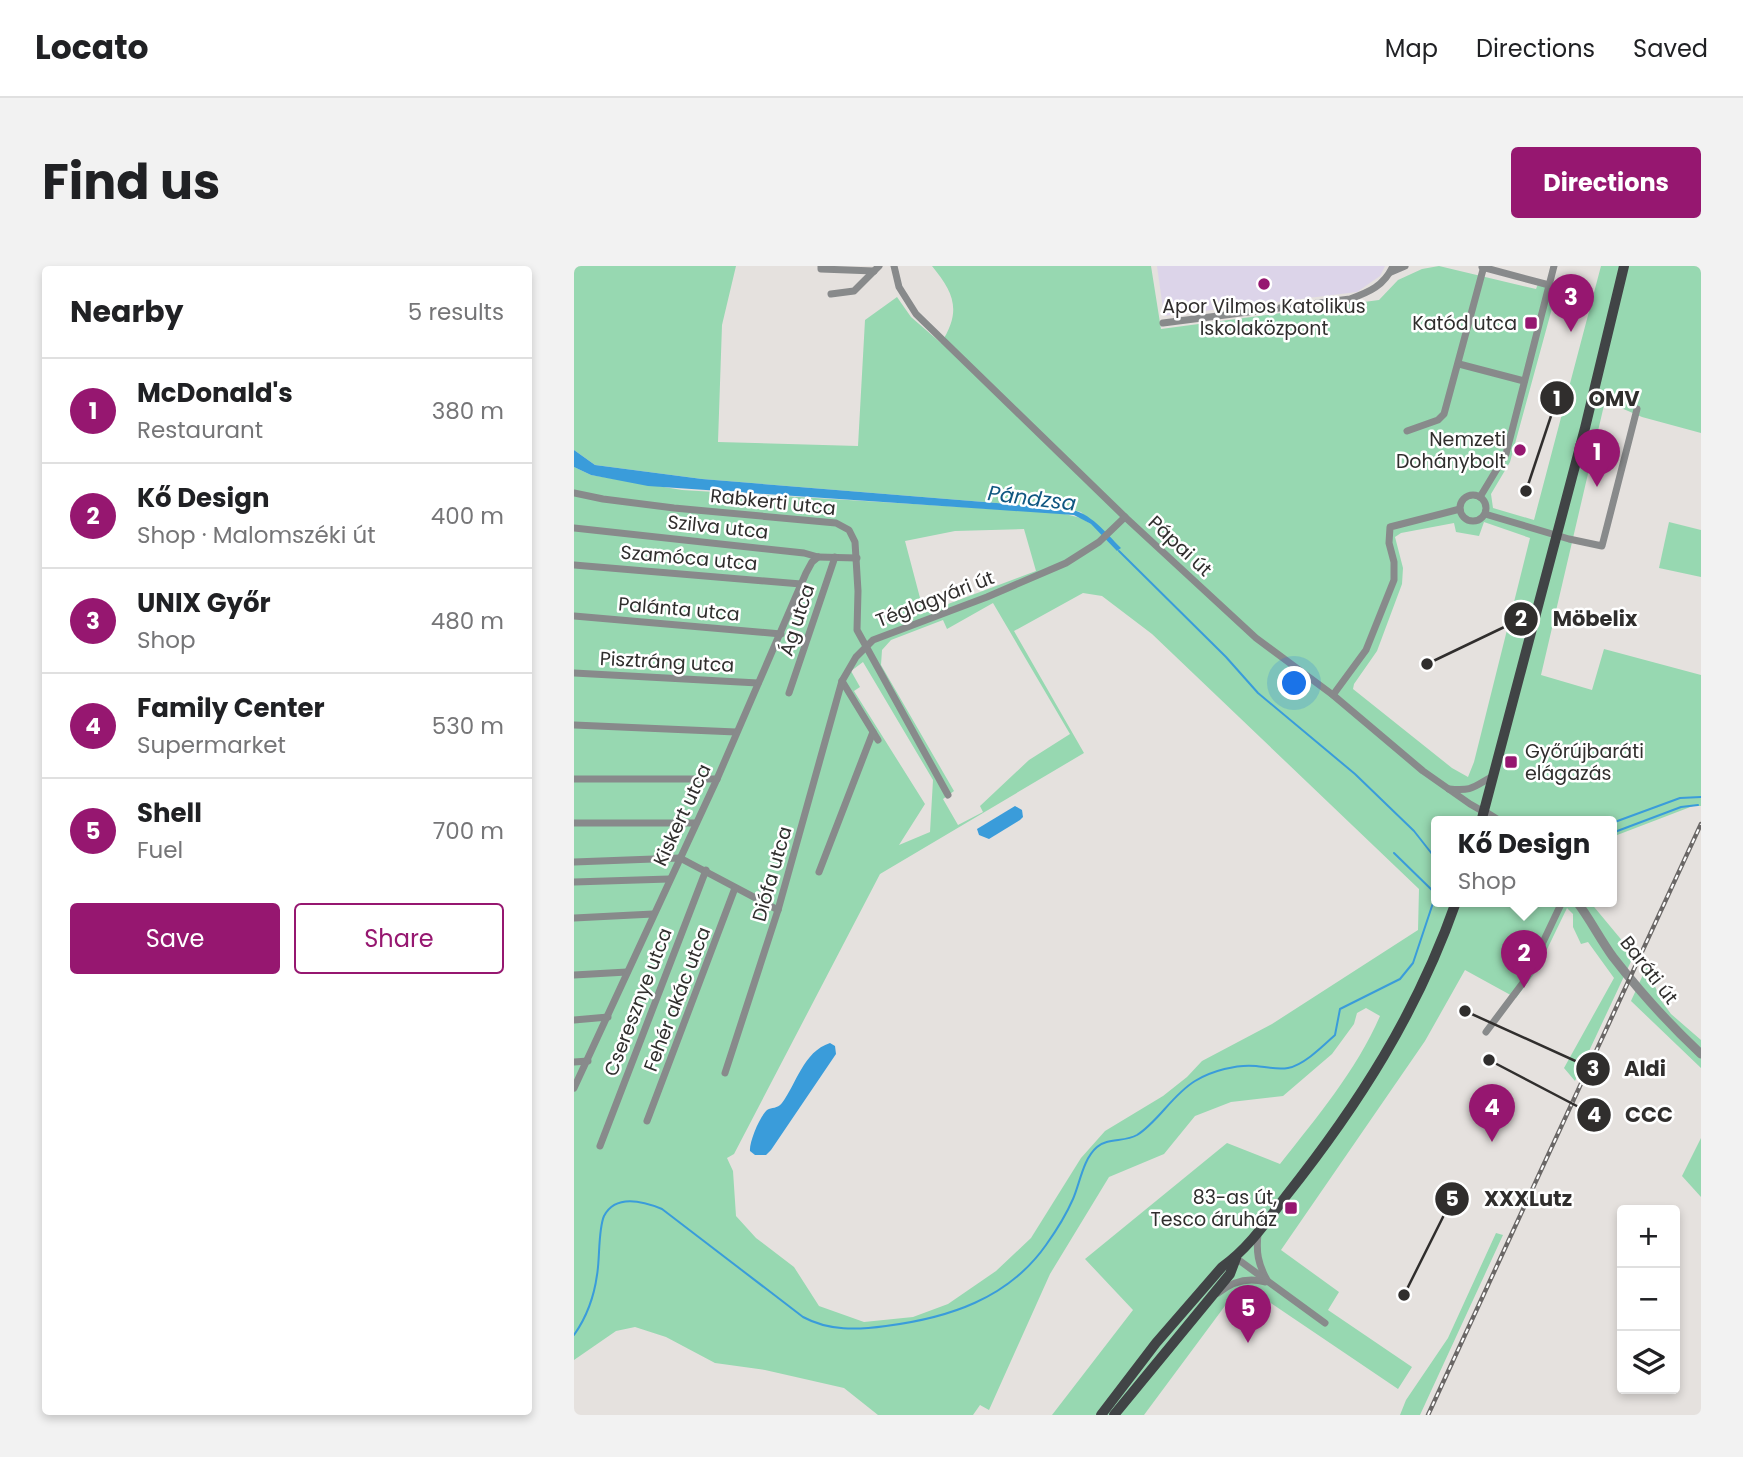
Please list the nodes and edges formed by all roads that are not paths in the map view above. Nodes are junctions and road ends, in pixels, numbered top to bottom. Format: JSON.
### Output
{"nodes":[{"id":1,"x":821,"y":266,"type":"edge"},
{"id":2,"x":894,"y":266,"type":"edge"},
{"id":3,"x":1405,"y":266,"type":"edge"},
{"id":4,"x":1483,"y":266,"type":"edge"},
{"id":5,"x":1554,"y":266,"type":"edge"},
{"id":6,"x":1624,"y":266,"type":"edge"},
{"id":7,"x":877,"y":268,"type":"edge"},
{"id":8,"x":1391,"y":269,"type":"edge"},
{"id":9,"x":1549,"y":285,"type":"junction"},
{"id":10,"x":831,"y":294,"type":"dead end"},
{"id":11,"x":1163,"y":323,"type":"dead end"},
{"id":12,"x":1459,"y":364,"type":"junction"},
{"id":13,"x":1524,"y":382,"type":"junction"},
{"id":14,"x":1637,"y":409,"type":"dead end"},
{"id":15,"x":1407,"y":431,"type":"dead end"},
{"id":16,"x":574,"y":492,"type":"edge"},
{"id":17,"x":1480,"y":497,"type":"junction"},
{"id":18,"x":1460,"y":509,"type":"junction"},
{"id":19,"x":1485,"y":514,"type":"junction"},
{"id":20,"x":1125,"y":517,"type":"junction"},
{"id":21,"x":574,"y":528,"type":"edge"},
{"id":22,"x":1555,"y":535,"type":"junction"},
{"id":23,"x":818,"y":557,"type":"junction"},
{"id":24,"x":835,"y":557,"type":"junction"},
{"id":25,"x":858,"y":558,"type":"junction"},
{"id":26,"x":574,"y":565,"type":"edge"},
{"id":27,"x":801,"y":584,"type":"junction"},
{"id":28,"x":574,"y":616,"type":"edge"},
{"id":29,"x":780,"y":634,"type":"junction"},
{"id":30,"x":865,"y":646,"type":"junction"},
{"id":31,"x":574,"y":673,"type":"edge"},
{"id":32,"x":842,"y":681,"type":"junction"},
{"id":33,"x":758,"y":682,"type":"junction"},
{"id":34,"x":789,"y":693,"type":"dead end"},
{"id":35,"x":1333,"y":695,"type":"junction"},
{"id":36,"x":574,"y":725,"type":"edge"},
{"id":37,"x":736,"y":732,"type":"junction"},
{"id":38,"x":873,"y":732,"type":"junction"},
{"id":39,"x":878,"y":740,"type":"dead end"},
{"id":40,"x":1493,"y":776,"type":"junction"},
{"id":41,"x":574,"y":779,"type":"edge"},
{"id":42,"x":717,"y":779,"type":"junction"},
{"id":43,"x":1448,"y":789,"type":"junction"},
{"id":44,"x":948,"y":795,"type":"dead end"},
{"id":45,"x":1482,"y":816,"type":"edge"},
{"id":46,"x":1483,"y":816,"type":"edge"},
{"id":47,"x":696,"y":823,"type":"junction"},
{"id":48,"x":574,"y":824,"type":"edge"},
{"id":49,"x":680,"y":858,"type":"junction"},
{"id":50,"x":574,"y":862,"type":"edge"},
{"id":51,"x":706,"y":870,"type":"junction"},
{"id":52,"x":819,"y":873,"type":"dead end"},
{"id":53,"x":669,"y":879,"type":"junction"},
{"id":54,"x":574,"y":883,"type":"edge"},
{"id":55,"x":734,"y":888,"type":"junction"},
{"id":56,"x":1454,"y":907,"type":"edge"},
{"id":57,"x":1560,"y":907,"type":"edge"},
{"id":58,"x":1580,"y":907,"type":"edge"},
{"id":59,"x":778,"y":909,"type":"junction"},
{"id":60,"x":653,"y":914,"type":"junction"},
{"id":61,"x":574,"y":918,"type":"edge"},
{"id":62,"x":627,"y":972,"type":"junction"},
{"id":63,"x":574,"y":975,"type":"edge"},
{"id":64,"x":608,"y":1017,"type":"junction"},
{"id":65,"x":574,"y":1020,"type":"edge"},
{"id":66,"x":1486,"y":1032,"type":"dead end"},
{"id":67,"x":1701,"y":1054,"type":"edge"},
{"id":68,"x":588,"y":1061,"type":"junction"},
{"id":69,"x":574,"y":1062,"type":"edge"},
{"id":70,"x":725,"y":1073,"type":"dead end"},
{"id":71,"x":574,"y":1088,"type":"edge"},
{"id":72,"x":647,"y":1121,"type":"dead end"},
{"id":73,"x":600,"y":1146,"type":"dead end"},
{"id":74,"x":1258,"y":1232,"type":"junction"},
{"id":75,"x":1236,"y":1258,"type":"junction"},
{"id":76,"x":1269,"y":1283,"type":"junction"},
{"id":77,"x":1203,"y":1307,"type":"junction"},
{"id":78,"x":1325,"y":1323,"type":"dead end"},
{"id":79,"x":1101,"y":1415,"type":"edge"},
{"id":80,"x":1114,"y":1415,"type":"edge"}],
"edges":[{"from":1,"to":7,"type":"street"},
{"from":2,"to":20,"type":"street","name":"Pápai út"},
{"from":3,"to":8,"type":"street"},
{"from":4,"to":9,"type":"street"},
{"from":4,"to":12,"type":"street"},
{"from":5,"to":9,"type":"street"},
{"from":6,"to":22,"type":"main road"},
{"from":7,"to":10,"type":"street"},
{"from":8,"to":11,"type":"street"},
{"from":9,"to":13,"type":"street"},
{"from":12,"to":13,"type":"street"},
{"from":12,"to":15,"type":"street"},
{"from":13,"to":17,"type":"street"},
{"from":14,"to":22,"type":"street"},
{"from":16,"to":25,"type":"street","name":"Rabkerti utca"},
{"from":17,"to":18,"type":"street"},
{"from":17,"to":19,"type":"street"},
{"from":18,"to":19,"type":"street"},
{"from":18,"to":35,"type":"street"},
{"from":19,"to":22,"type":"street"},
{"from":20,"to":30,"type":"street","name":"Téglagyári út"},
{"from":20,"to":35,"type":"street","name":"Pápai út"},
{"from":21,"to":23,"type":"street","name":"Szilva utca"},
{"from":22,"to":40,"type":"main road"},
{"from":23,"to":24,"type":"street","name":"Szilva utca"},
{"from":23,"to":27,"type":"street","name":"Kiskert utca"},
{"from":24,"to":25,"type":"street","name":"Szilva utca"},
{"from":24,"to":34,"type":"street","name":"Ág utca"},
{"from":25,"to":30,"type":"street","name":"Rabkerti utca"},
{"from":26,"to":27,"type":"street","name":"Szamóca utca"},
{"from":27,"to":29,"type":"street","name":"Kiskert utca"},
{"from":28,"to":29,"type":"street","name":"Palánta utca"},
{"from":29,"to":33,"type":"street","name":"Kiskert utca"},
{"from":30,"to":32,"type":"street"},
{"from":30,"to":44,"type":"street","name":"Téglagyári út"},
{"from":31,"to":33,"type":"street","name":"Pisztráng utca"},
{"from":32,"to":38,"type":"street"},
{"from":32,"to":59,"type":"street","name":"Diófa utca"},
{"from":33,"to":37,"type":"street","name":"Kiskert utca"},
{"from":35,"to":43,"type":"street","name":"Pápai út"},
{"from":36,"to":37,"type":"street"},
{"from":37,"to":42,"type":"street","name":"Kiskert utca"},
{"from":38,"to":39,"type":"street"},
{"from":38,"to":52,"type":"street"},
{"from":40,"to":43,"type":"street"},
{"from":40,"to":46,"type":"main road"},
{"from":41,"to":42,"type":"street"},
{"from":42,"to":47,"type":"street","name":"Kiskert utca"},
{"from":43,"to":45,"type":"street","name":"Pápai út"},
{"from":47,"to":48,"type":"street"},
{"from":47,"to":49,"type":"street","name":"Kiskert utca"},
{"from":49,"to":50,"type":"street"},
{"from":49,"to":51,"type":"street"},
{"from":49,"to":53,"type":"street","name":"Kiskert utca"},
{"from":51,"to":55,"type":"street"},
{"from":51,"to":73,"type":"street","name":"Cseresznye utca"},
{"from":53,"to":54,"type":"street"},
{"from":53,"to":60,"type":"street","name":"Kiskert utca"},
{"from":55,"to":59,"type":"street"},
{"from":55,"to":72,"type":"street","name":"Fehér akác utca"},
{"from":56,"to":74,"type":"main road"},
{"from":57,"to":66,"type":"street"},
{"from":58,"to":67,"type":"street","name":"Baráti út"},
{"from":59,"to":70,"type":"street","name":"Diófa utca"},
{"from":60,"to":61,"type":"street"},
{"from":60,"to":62,"type":"street","name":"Kiskert utca"},
{"from":62,"to":63,"type":"street"},
{"from":62,"to":64,"type":"street","name":"Kiskert utca"},
{"from":64,"to":65,"type":"street"},
{"from":64,"to":68,"type":"street","name":"Kiskert utca"},
{"from":68,"to":69,"type":"street"},
{"from":68,"to":71,"type":"street","name":"Kiskert utca"},
{"from":74,"to":75,"type":"main road"},
{"from":74,"to":76,"type":"street"},
{"from":75,"to":76,"type":"street"},
{"from":75,"to":77,"type":"main road"},
{"from":75,"to":79,"type":"main road"},
{"from":76,"to":77,"type":"street"},
{"from":76,"to":78,"type":"street"},
{"from":77,"to":80,"type":"main road"}]}
